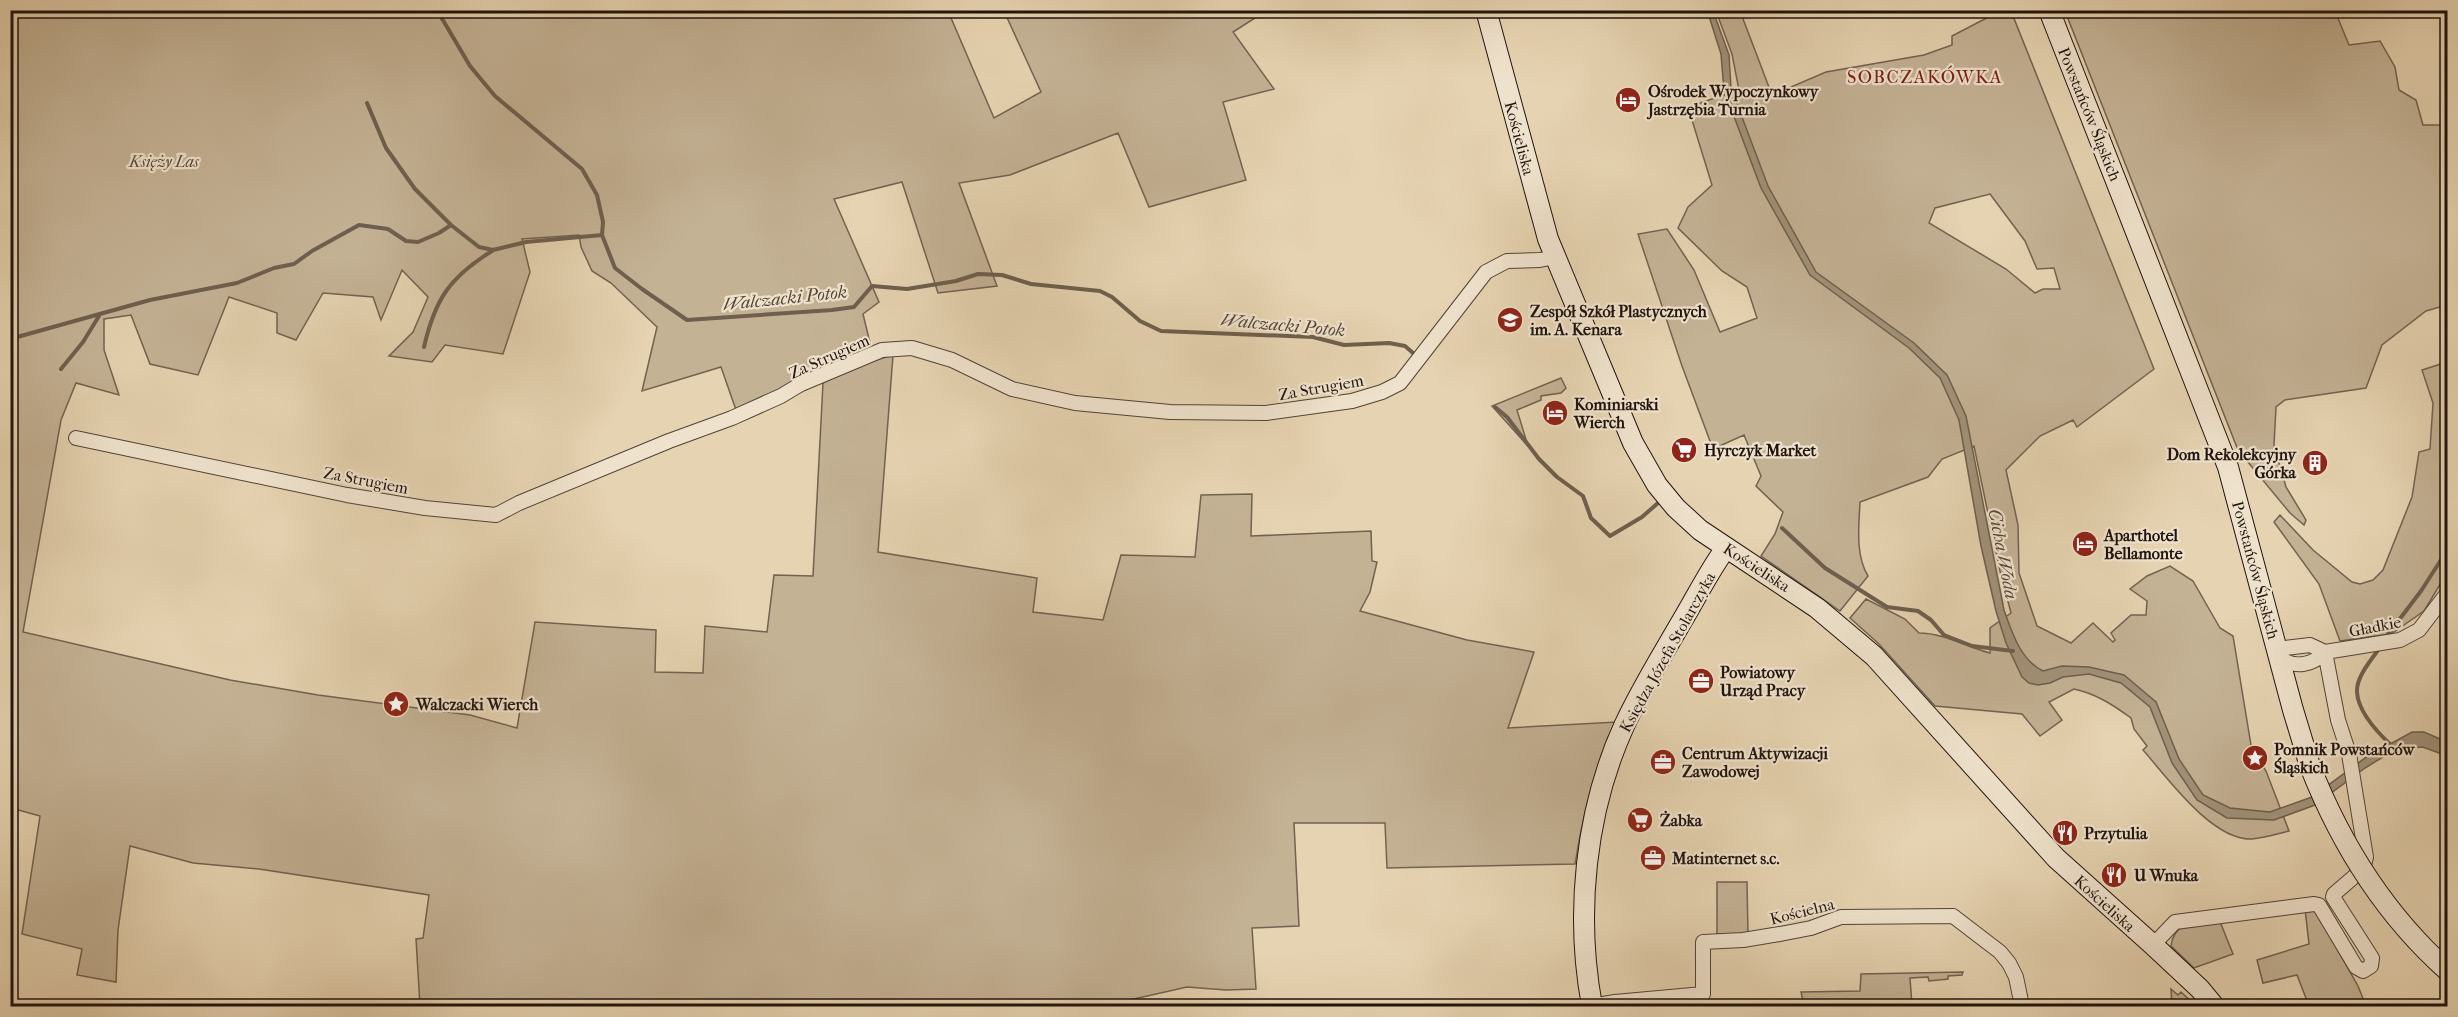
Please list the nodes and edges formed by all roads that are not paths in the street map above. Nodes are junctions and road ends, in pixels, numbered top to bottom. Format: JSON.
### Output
{"nodes":[{"id":1,"x":1486,"y":10,"type":"edge"},
{"id":2,"x":2049,"y":10,"type":"edge"},
{"id":3,"x":1555,"y":257,"type":"junction"},
{"id":4,"x":76,"y":438,"type":"dead end"},
{"id":5,"x":1726,"y":548,"type":"junction"},
{"id":6,"x":2448,"y":592,"type":"edge"},
{"id":7,"x":2325,"y":652,"type":"junction"},
{"id":8,"x":2279,"y":658,"type":"junction"},
{"id":9,"x":2153,"y":945,"type":"junction"},
{"id":10,"x":2448,"y":971,"type":"edge"},
{"id":11,"x":1592,"y":1006,"type":"edge"},
{"id":12,"x":2022,"y":1006,"type":"edge"},
{"id":13,"x":2214,"y":1006,"type":"edge"}],
"edges":[{"from":1,"to":3,"type":"street","name":"Kościeliska"},
{"from":2,"to":8,"type":"street","name":"Powstańców Śląskich"},
{"from":3,"to":4,"type":"street","name":"Za Strugiem"},
{"from":3,"to":5,"type":"street","name":"Kościeliska"},
{"from":5,"to":9,"type":"street","name":"Kościeliska"},
{"from":5,"to":11,"type":"street","name":"Księdza Józefa Stolarczyka"},
{"from":6,"to":7,"type":"street","name":"Gładkie"},
{"from":7,"to":8,"type":"street","name":"Gładkie"},
{"from":7,"to":9,"type":"street"},
{"from":8,"to":10,"type":"street","name":"Powstańców Śląskich","bridge":true},
{"from":9,"to":13,"type":"street","name":"Kościeliska"},
{"from":11,"to":12,"type":"street","name":"Kościelna"}]}
